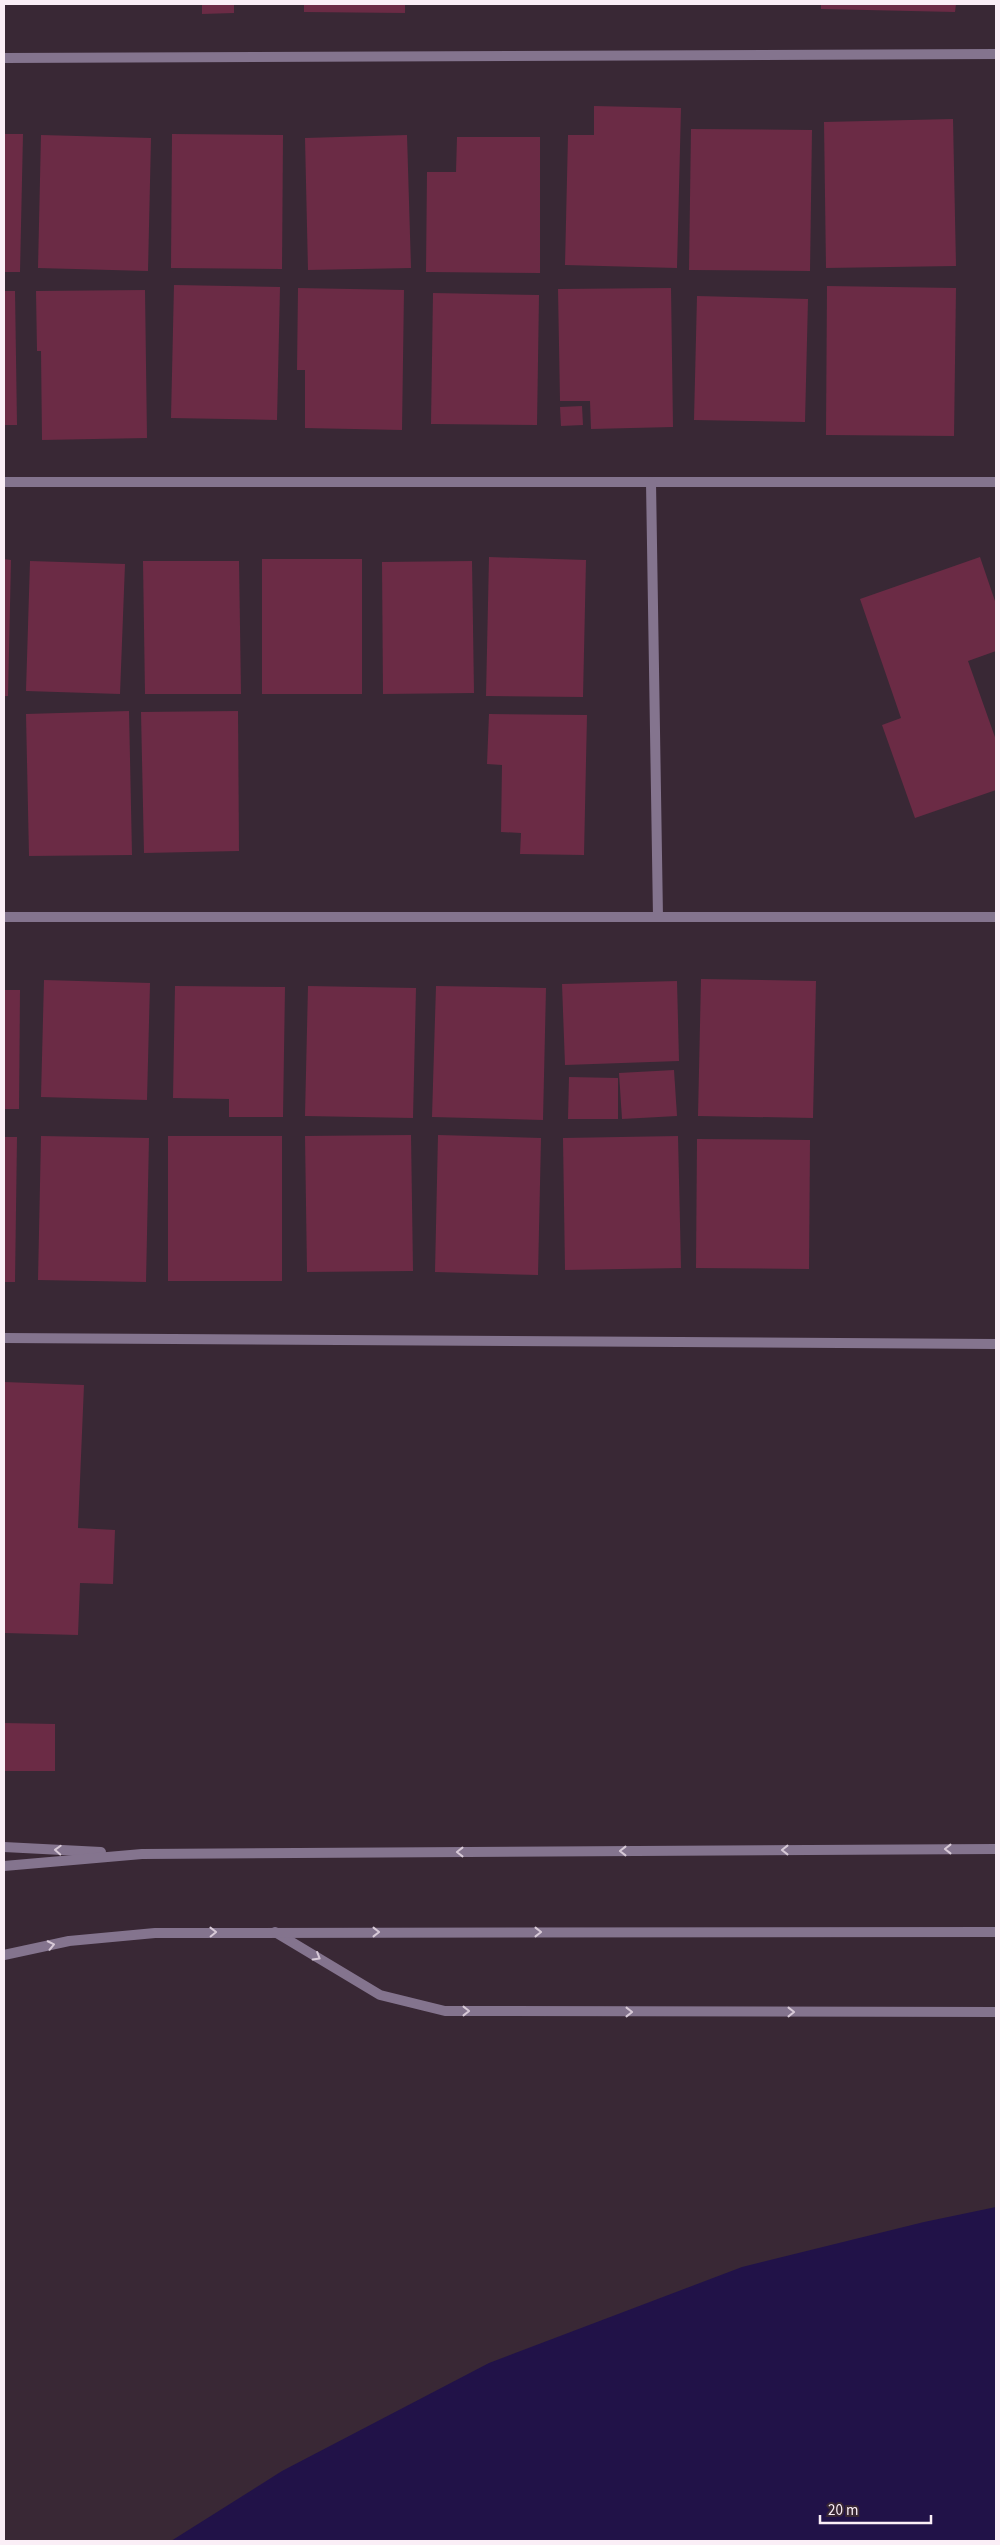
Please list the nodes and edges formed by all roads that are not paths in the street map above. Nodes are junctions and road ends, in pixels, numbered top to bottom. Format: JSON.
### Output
{"nodes":[{"id":1,"x":996,"y":54,"type":"edge"},
{"id":2,"x":4,"y":58,"type":"edge"},
{"id":3,"x":4,"y":482,"type":"edge"},
{"id":4,"x":651,"y":482,"type":"junction"},
{"id":5,"x":996,"y":482,"type":"edge"},
{"id":6,"x":4,"y":917,"type":"edge"},
{"id":7,"x":658,"y":917,"type":"junction"},
{"id":8,"x":996,"y":917,"type":"edge"},
{"id":9,"x":4,"y":1338,"type":"edge"},
{"id":10,"x":996,"y":1344,"type":"edge"},
{"id":11,"x":4,"y":1847,"type":"edge"},
{"id":12,"x":996,"y":1849,"type":"edge"},
{"id":13,"x":142,"y":1854,"type":"junction"},
{"id":14,"x":4,"y":1866,"type":"edge"},
{"id":15,"x":275,"y":1932,"type":"junction"},
{"id":16,"x":996,"y":1932,"type":"edge"},
{"id":17,"x":4,"y":1955,"type":"edge"},
{"id":18,"x":996,"y":2012,"type":"edge"}],
"edges":[{"from":1,"to":2,"type":"street"},
{"from":3,"to":4,"type":"street"},
{"from":4,"to":5,"type":"street"},
{"from":4,"to":7,"type":"street"},
{"from":6,"to":7,"type":"street"},
{"from":7,"to":8,"type":"street"},
{"from":9,"to":10,"type":"street"},
{"from":13,"to":11,"type":"street","one_way":true},
{"from":12,"to":13,"type":"street","one_way":true},
{"from":13,"to":14,"type":"street"},
{"from":15,"to":16,"type":"street","one_way":true},
{"from":17,"to":15,"type":"street","one_way":true},
{"from":15,"to":18,"type":"street","one_way":true}]}
